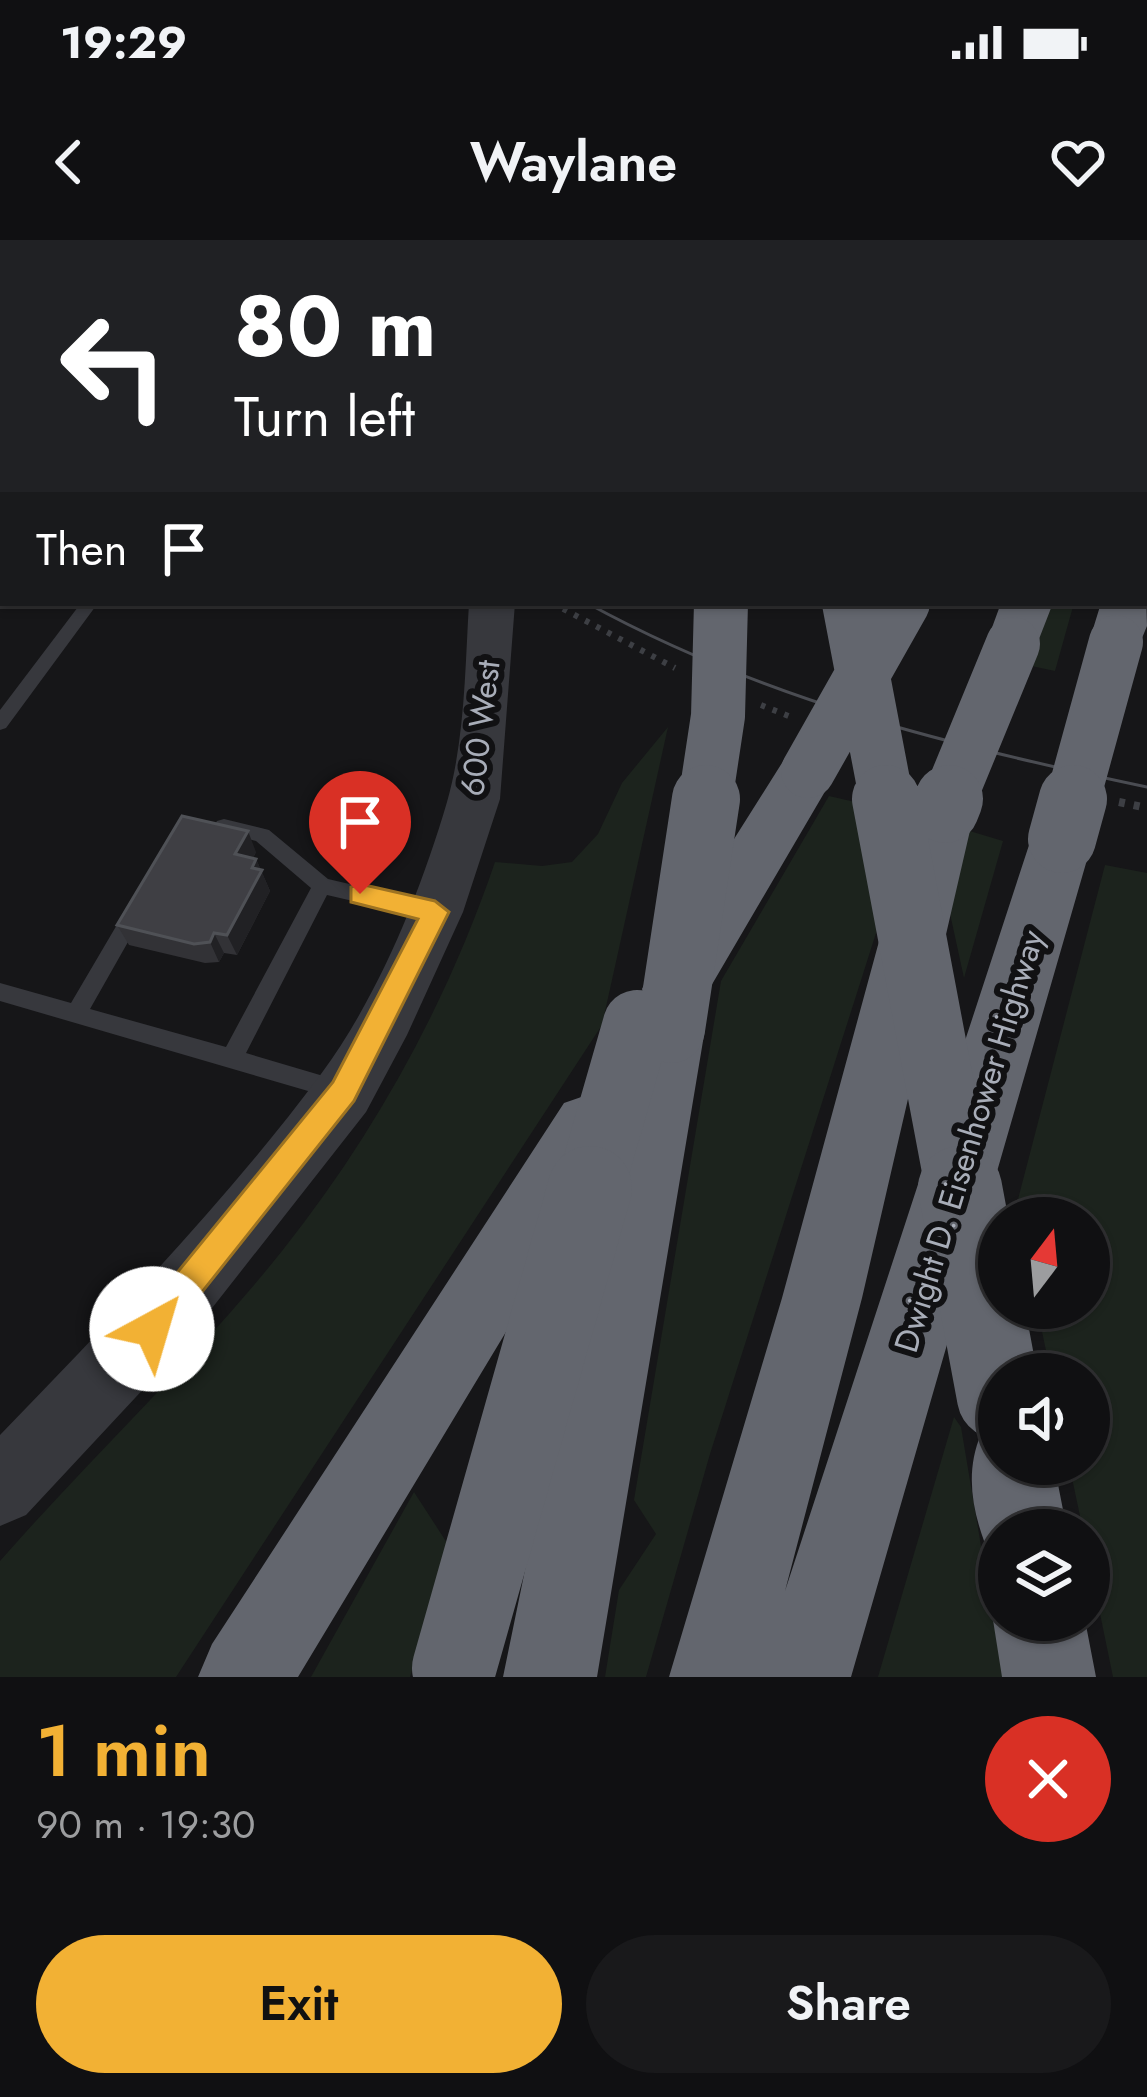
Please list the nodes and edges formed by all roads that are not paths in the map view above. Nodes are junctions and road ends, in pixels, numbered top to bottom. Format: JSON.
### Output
{"nodes":[{"id":1,"x":88,"y":606,"type":"edge"},
{"id":2,"x":492,"y":606,"type":"edge"},
{"id":3,"x":721,"y":606,"type":"edge"},
{"id":4,"x":851,"y":606,"type":"edge"},
{"id":5,"x":901,"y":606,"type":"edge"},
{"id":6,"x":1122,"y":623,"type":"edge"},
{"id":7,"x":1020,"y":624,"type":"edge"},
{"id":8,"x":0,"y":723,"type":"edge"},
{"id":9,"x":705,"y":797,"type":"junction"},
{"id":10,"x":207,"y":822,"type":"edge"},
{"id":11,"x":322,"y":886,"type":"junction"},
{"id":12,"x":146,"y":892,"type":"edge"},
{"id":13,"x":435,"y":912,"type":"junction"},
{"id":14,"x":0,"y":992,"type":"edge"},
{"id":15,"x":76,"y":1014,"type":"junction"},
{"id":16,"x":231,"y":1059,"type":"junction"},
{"id":17,"x":344,"y":1091,"type":"junction"},
{"id":18,"x":991,"y":1353,"type":"edge"},
{"id":19,"x":0,"y":1489,"type":"edge"},
{"id":20,"x":1043,"y":1641,"type":"edge"},
{"id":21,"x":452,"y":1672,"type":"edge"},
{"id":22,"x":245,"y":1677,"type":"edge"},
{"id":23,"x":550,"y":1677,"type":"edge"},
{"id":24,"x":716,"y":1677,"type":"edge"},
{"id":25,"x":804,"y":1677,"type":"edge"},
{"id":26,"x":1049,"y":1677,"type":"edge"}],
"edges":[{"from":1,"to":8,"type":"lane"},
{"from":2,"to":13,"type":"street","name":"600 West"},
{"from":3,"to":9,"type":"highway","bridge":true},
{"from":4,"to":18,"type":"highway","bridge":true},
{"from":5,"to":22,"type":"highway","bridge":true},
{"from":6,"to":25,"type":"highway","name":"Dwight D. Eisenhower Highway","bridge":true},
{"from":7,"to":24,"type":"highway","bridge":true},
{"from":9,"to":21,"type":"highway","bridge":true},
{"from":9,"to":23,"type":"highway","bridge":true},
{"from":10,"to":11,"type":"lane"},
{"from":11,"to":13,"type":"lane"},
{"from":11,"to":16,"type":"lane"},
{"from":12,"to":15,"type":"lane"},
{"from":13,"to":17,"type":"street","name":"600 West"},
{"from":14,"to":15,"type":"lane"},
{"from":15,"to":16,"type":"lane"},
{"from":16,"to":17,"type":"lane"},
{"from":17,"to":19,"type":"street","name":"600 West"},
{"from":20,"to":26,"type":"highway"}]}
